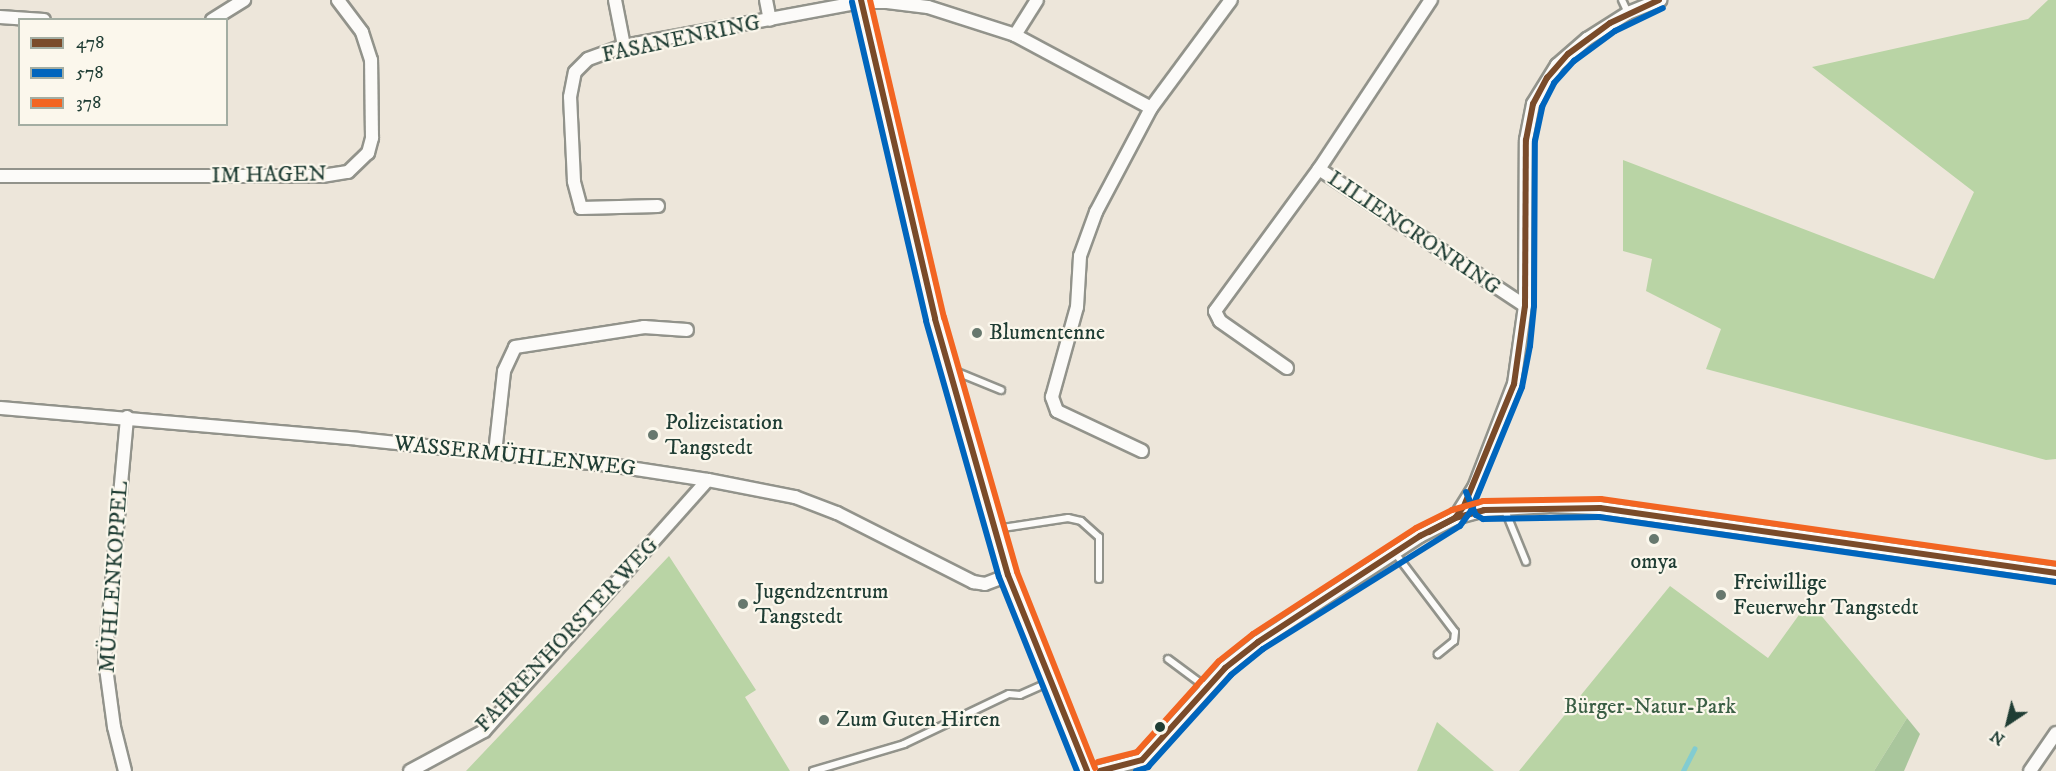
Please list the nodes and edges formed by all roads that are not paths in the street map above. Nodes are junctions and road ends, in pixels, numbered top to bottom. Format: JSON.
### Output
{"nodes":[{"id":1,"x":244,"y":0,"type":"edge"},
{"id":2,"x":338,"y":0,"type":"edge"},
{"id":3,"x":615,"y":0,"type":"edge"},
{"id":4,"x":766,"y":0,"type":"edge"},
{"id":5,"x":1037,"y":0,"type":"edge"},
{"id":6,"x":1232,"y":0,"type":"edge"},
{"id":7,"x":1431,"y":0,"type":"edge"},
{"id":8,"x":1622,"y":0,"type":"edge"},
{"id":9,"x":1660,"y":0,"type":"edge"},
{"id":10,"x":862,"y":1,"type":"edge"},
{"id":11,"x":1628,"y":13,"type":"junction"},
{"id":12,"x":0,"y":17,"type":"edge"},
{"id":13,"x":18,"y":18,"type":"edge"},
{"id":14,"x":215,"y":18,"type":"edge"},
{"id":15,"x":770,"y":20,"type":"junction"},
{"id":16,"x":1015,"y":35,"type":"junction"},
{"id":17,"x":624,"y":46,"type":"junction"},
{"id":18,"x":1151,"y":108,"type":"junction"},
{"id":19,"x":1319,"y":169,"type":"junction"},
{"id":20,"x":0,"y":176,"type":"edge"},
{"id":21,"x":658,"y":206,"type":"dead end"},
{"id":22,"x":1525,"y":306,"type":"junction"},
{"id":23,"x":687,"y":330,"type":"dead end"},
{"id":24,"x":1287,"y":368,"type":"dead end"},
{"id":25,"x":949,"y":369,"type":"junction"},
{"id":26,"x":1001,"y":390,"type":"dead end"},
{"id":27,"x":0,"y":408,"type":"edge"},
{"id":28,"x":127,"y":417,"type":"junction"},
{"id":29,"x":1142,"y":451,"type":"dead end"},
{"id":30,"x":495,"y":453,"type":"junction"},
{"id":31,"x":708,"y":480,"type":"junction"},
{"id":32,"x":1474,"y":488,"type":"junction"},
{"id":33,"x":1504,"y":507,"type":"junction"},
{"id":34,"x":1484,"y":510,"type":"junction"},
{"id":35,"x":1455,"y":518,"type":"junction"},
{"id":36,"x":995,"y":529,"type":"junction"},
{"id":37,"x":1395,"y":553,"type":"junction"},
{"id":38,"x":1526,"y":562,"type":"dead end"},
{"id":39,"x":2056,"y":573,"type":"edge"},
{"id":40,"x":1008,"y":575,"type":"junction"},
{"id":41,"x":1099,"y":579,"type":"dead end"},
{"id":42,"x":1438,"y":654,"type":"dead end"},
{"id":43,"x":1168,"y":659,"type":"dead end"},
{"id":44,"x":1052,"y":680,"type":"junction"},
{"id":45,"x":1207,"y":688,"type":"junction"},
{"id":46,"x":2056,"y":733,"type":"edge"},
{"id":47,"x":124,"y":771,"type":"edge"},
{"id":48,"x":410,"y":771,"type":"edge"},
{"id":49,"x":813,"y":771,"type":"edge"},
{"id":50,"x":1087,"y":771,"type":"edge"},
{"id":51,"x":1100,"y":771,"type":"edge"},
{"id":52,"x":2030,"y":771,"type":"edge"}],
"edges":[{"from":1,"to":14,"type":"street"},
{"from":2,"to":20,"type":"street","name":"IM HAGEN"},
{"from":3,"to":17,"type":"street"},
{"from":4,"to":15,"type":"street"},
{"from":5,"to":16,"type":"street"},
{"from":6,"to":18,"type":"street"},
{"from":7,"to":19,"type":"street"},
{"from":8,"to":11,"type":"lane"},
{"from":9,"to":11,"type":"street"},
{"from":10,"to":15,"type":"street","name":"FASANENRING"},
{"from":10,"to":16,"type":"street","name":"FASANENRING"},
{"from":10,"to":25,"type":"street"},
{"from":11,"to":22,"type":"street"},
{"from":12,"to":13,"type":"street"},
{"from":15,"to":17,"type":"street","name":"FASANENRING"},
{"from":16,"to":18,"type":"street","name":"FASANENRING"},
{"from":17,"to":21,"type":"street","name":"FASANENRING"},
{"from":18,"to":29,"type":"street"},
{"from":19,"to":22,"type":"street","name":"LILIENCRONRING"},
{"from":19,"to":24,"type":"street","name":"LILIENCRONRING"},
{"from":22,"to":32,"type":"street"},
{"from":23,"to":30,"type":"street"},
{"from":25,"to":26,"type":"lane"},
{"from":25,"to":36,"type":"street"},
{"from":27,"to":28,"type":"street","name":"WASSERMÜHLENWEG"},
{"from":28,"to":30,"type":"street","name":"WASSERMÜHLENWEG"},
{"from":28,"to":47,"type":"street","name":"MÜHLENKOPPEL"},
{"from":30,"to":31,"type":"street","name":"WASSERMÜHLENWEG"},
{"from":31,"to":40,"type":"street","name":"WASSERMÜHLENWEG"},
{"from":31,"to":48,"type":"street","name":"FAHRENHORSTER WEG"},
{"from":32,"to":34,"type":"street"},
{"from":32,"to":35,"type":"street"},
{"from":33,"to":34,"type":"street"},
{"from":33,"to":38,"type":"lane"},
{"from":33,"to":39,"type":"street"},
{"from":34,"to":35,"type":"street"},
{"from":35,"to":37,"type":"street"},
{"from":36,"to":40,"type":"street"},
{"from":36,"to":41,"type":"lane"},
{"from":37,"to":42,"type":"lane"},
{"from":37,"to":45,"type":"street"},
{"from":40,"to":44,"type":"street"},
{"from":43,"to":45,"type":"lane"},
{"from":44,"to":49,"type":"lane"},
{"from":44,"to":50,"type":"street"},
{"from":45,"to":51,"type":"street"},
{"from":46,"to":52,"type":"street"}]}
